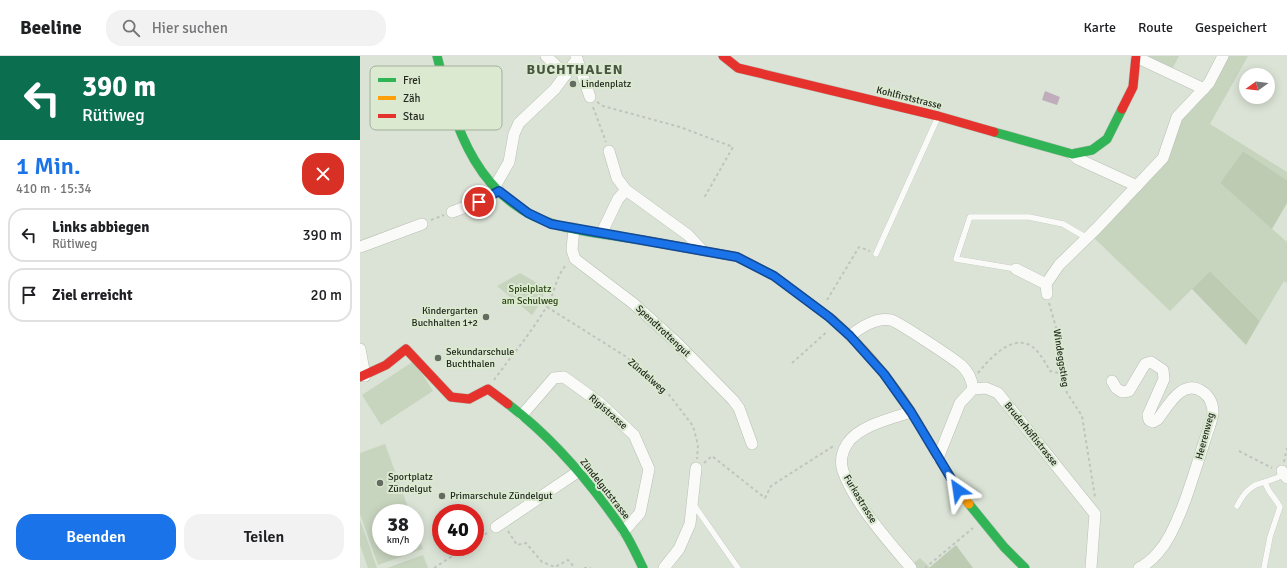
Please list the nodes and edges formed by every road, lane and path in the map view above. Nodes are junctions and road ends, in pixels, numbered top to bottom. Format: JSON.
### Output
{"nodes":[{"id":1,"x":437,"y":56,"type":"edge"},
{"id":2,"x":546,"y":56,"type":"edge"},
{"id":3,"x":723,"y":56,"type":"edge"},
{"id":4,"x":1223,"y":56,"type":"edge"},
{"id":5,"x":1136,"y":57,"type":"edge"},
{"id":6,"x":577,"y":58,"type":"edge"},
{"id":7,"x":440,"y":66,"type":"edge"},
{"id":8,"x":566,"y":75,"type":"junction"},
{"id":9,"x":1204,"y":89,"type":"junction"},
{"id":10,"x":590,"y":97,"type":"junction"},
{"id":11,"x":938,"y":116,"type":"junction"},
{"id":12,"x":459,"y":130,"type":"edge"},
{"id":13,"x":609,"y":151,"type":"joint"},
{"id":14,"x":1072,"y":154,"type":"junction"},
{"id":15,"x":1136,"y":186,"type":"junction"},
{"id":16,"x":497,"y":189,"type":"junction"},
{"id":17,"x":626,"y":190,"type":"junction"},
{"id":18,"x":704,"y":198,"type":"dead end"},
{"id":19,"x":452,"y":212,"type":"joint"},
{"id":20,"x":422,"y":224,"type":"joint"},
{"id":21,"x":574,"y":228,"type":"junction"},
{"id":22,"x":602,"y":232,"type":"junction"},
{"id":23,"x":1087,"y":238,"type":"junction"},
{"id":24,"x":360,"y":247,"type":"edge"},
{"id":25,"x":702,"y":250,"type":"junction"},
{"id":26,"x":876,"y":254,"type":"joint"},
{"id":27,"x":575,"y":259,"type":"junction"},
{"id":28,"x":1016,"y":269,"type":"joint"},
{"id":29,"x":1046,"y":289,"type":"junction"},
{"id":30,"x":547,"y":307,"type":"junction"},
{"id":31,"x":821,"y":310,"type":"junction"},
{"id":32,"x":837,"y":324,"type":"junction"},
{"id":33,"x":850,"y":336,"type":"junction"},
{"id":34,"x":360,"y":349,"type":"edge"},
{"id":35,"x":792,"y":363,"type":"dead end"},
{"id":36,"x":1062,"y":374,"type":"junction"},
{"id":37,"x":363,"y":377,"type":"edge"},
{"id":38,"x":1112,"y":382,"type":"dead end"},
{"id":39,"x":972,"y":384,"type":"junction"},
{"id":40,"x":488,"y":389,"type":"junction"},
{"id":41,"x":911,"y":412,"type":"junction"},
{"id":42,"x":522,"y":415,"type":"junction"},
{"id":43,"x":752,"y":444,"type":"dead end"},
{"id":44,"x":847,"y":444,"type":"junction"},
{"id":45,"x":1287,"y":448,"type":"edge"},
{"id":46,"x":1239,"y":451,"type":"dead end"},
{"id":47,"x":938,"y":458,"type":"junction"},
{"id":48,"x":696,"y":468,"type":"junction"},
{"id":49,"x":579,"y":471,"type":"junction"},
{"id":50,"x":1285,"y":475,"type":"edge"},
{"id":51,"x":1265,"y":482,"type":"junction"},
{"id":52,"x":692,"y":503,"type":"junction"},
{"id":53,"x":1237,"y":506,"type":"dead end"},
{"id":54,"x":1095,"y":514,"type":"junction"},
{"id":55,"x":982,"y":520,"type":"junction"},
{"id":56,"x":499,"y":525,"type":"junction"},
{"id":57,"x":624,"y":531,"type":"junction"},
{"id":58,"x":484,"y":535,"type":"edge"},
{"id":59,"x":452,"y":556,"type":"edge"},
{"id":60,"x":434,"y":568,"type":"edge"},
{"id":61,"x":575,"y":568,"type":"edge"},
{"id":62,"x":584,"y":568,"type":"edge"},
{"id":63,"x":591,"y":568,"type":"edge"},
{"id":64,"x":643,"y":568,"type":"edge"},
{"id":65,"x":664,"y":568,"type":"edge"},
{"id":66,"x":738,"y":568,"type":"edge"},
{"id":67,"x":911,"y":568,"type":"edge"},
{"id":68,"x":925,"y":568,"type":"edge"},
{"id":69,"x":1025,"y":568,"type":"edge"},
{"id":70,"x":1091,"y":568,"type":"edge"},
{"id":71,"x":1139,"y":568,"type":"edge"},
{"id":72,"x":1264,"y":568,"type":"edge"}],
"edges":[{"from":1,"to":7,"type":"street"},
{"from":2,"to":8,"type":"street"},
{"from":3,"to":11,"type":"street","name":"Kohlfirststrasse"},
{"from":4,"to":9,"type":"street"},
{"from":5,"to":9,"type":"street"},
{"from":5,"to":14,"type":"street","name":"Kohlfirststrasse"},
{"from":6,"to":8,"type":"street"},
{"from":6,"to":10,"type":"street"},
{"from":8,"to":16,"type":"street"},
{"from":9,"to":15,"type":"street"},
{"from":10,"to":13,"type":"path"},
{"from":10,"to":18,"type":"path"},
{"from":11,"to":14,"type":"street","name":"Kohlfirststrasse"},
{"from":11,"to":26,"type":"lane"},
{"from":12,"to":16,"type":"street"},
{"from":13,"to":17,"type":"street"},
{"from":14,"to":15,"type":"street"},
{"from":15,"to":23,"type":"street"},
{"from":16,"to":19,"type":"street"},
{"from":16,"to":21,"type":"street"},
{"from":17,"to":22,"type":"street"},
{"from":17,"to":25,"type":"street"},
{"from":19,"to":20,"type":"path"},
{"from":20,"to":24,"type":"street"},
{"from":21,"to":22,"type":"street"},
{"from":21,"to":27,"type":"street"},
{"from":22,"to":25,"type":"street"},
{"from":23,"to":28,"type":"lane"},
{"from":23,"to":29,"type":"street"},
{"from":25,"to":31,"type":"street"},
{"from":26,"to":31,"type":"path"},
{"from":27,"to":30,"type":"path"},
{"from":27,"to":43,"type":"street","name":"Spendtrottengut"},
{"from":28,"to":29,"type":"street"},
{"from":29,"to":36,"type":"path","name":"Windeggstieg"},
{"from":30,"to":40,"type":"path"},
{"from":30,"to":48,"type":"path","name":"Zündelweg"},
{"from":31,"to":32,"type":"street"},
{"from":32,"to":33,"type":"street"},
{"from":32,"to":35,"type":"path"},
{"from":33,"to":39,"type":"street"},
{"from":33,"to":41,"type":"street"},
{"from":34,"to":37,"type":"street"},
{"from":36,"to":39,"type":"path"},
{"from":36,"to":54,"type":"path","name":"Windeggstieg"},
{"from":37,"to":40,"type":"street"},
{"from":38,"to":71,"type":"street","name":"Heerenweg"},
{"from":39,"to":47,"type":"street"},
{"from":39,"to":54,"type":"street","name":"Bruderhöflistrasse"},
{"from":40,"to":42,"type":"street","name":"Zündelgutstrasse"},
{"from":41,"to":44,"type":"street"},
{"from":41,"to":47,"type":"street"},
{"from":42,"to":49,"type":"street","name":"Zündelgutstrasse"},
{"from":42,"to":57,"type":"street","name":"Rigistrasse"},
{"from":44,"to":48,"type":"path"},
{"from":44,"to":67,"type":"street","name":"Furkastrasse"},
{"from":45,"to":50,"type":"path"},
{"from":46,"to":50,"type":"path"},
{"from":47,"to":55,"type":"street"},
{"from":48,"to":52,"type":"street"},
{"from":49,"to":56,"type":"street"},
{"from":49,"to":57,"type":"street","name":"Zündelgutstrasse"},
{"from":50,"to":51,"type":"lane"},
{"from":51,"to":53,"type":"lane"},
{"from":51,"to":72,"type":"lane"},
{"from":52,"to":65,"type":"street"},
{"from":52,"to":66,"type":"lane"},
{"from":54,"to":70,"type":"street"},
{"from":55,"to":68,"type":"path"},
{"from":55,"to":69,"type":"street"},
{"from":56,"to":58,"type":"path"},
{"from":56,"to":61,"type":"path"},
{"from":57,"to":64,"type":"street","name":"Zündelgutstrasse"},
{"from":59,"to":60,"type":"path"},
{"from":62,"to":63,"type":"path"}]}
